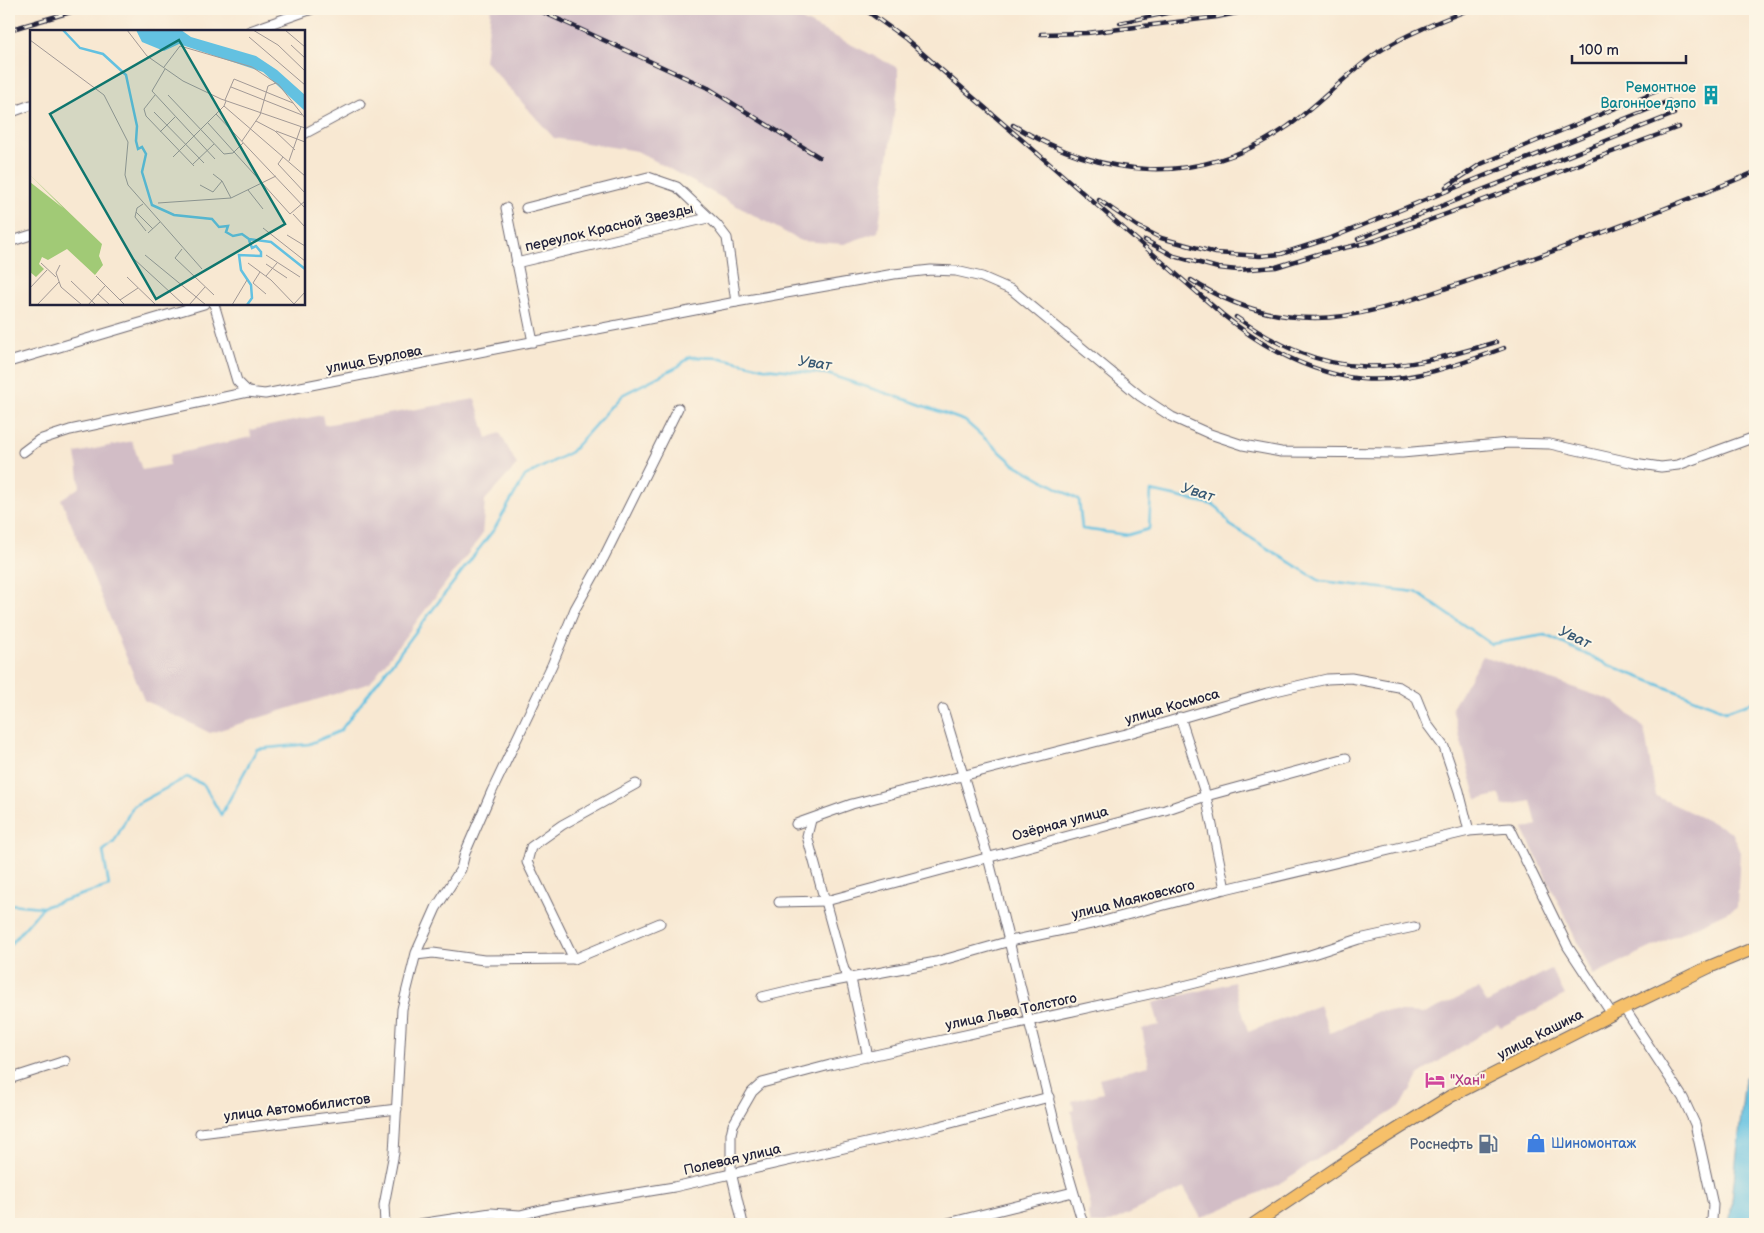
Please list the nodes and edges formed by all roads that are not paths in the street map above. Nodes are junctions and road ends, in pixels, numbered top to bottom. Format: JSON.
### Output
{"nodes":[{"id":1,"x":312,"y":9,"type":"edge"},
{"id":2,"x":253,"y":30,"type":"edge"},
{"id":3,"x":360,"y":104,"type":"dead end"},
{"id":4,"x":30,"y":105,"type":"edge"},
{"id":5,"x":9,"y":113,"type":"edge"},
{"id":6,"x":305,"y":133,"type":"edge"},
{"id":7,"x":506,"y":208,"type":"dead end"},
{"id":8,"x":526,"y":208,"type":"dead end"},
{"id":9,"x":708,"y":218,"type":"junction"},
{"id":10,"x":30,"y":235,"type":"edge"},
{"id":11,"x":9,"y":242,"type":"edge"},
{"id":12,"x":516,"y":263,"type":"junction"},
{"id":13,"x":736,"y":302,"type":"junction"},
{"id":14,"x":201,"y":305,"type":"edge"},
{"id":15,"x":214,"y":305,"type":"edge"},
{"id":16,"x":533,"y":342,"type":"junction"},
{"id":17,"x":9,"y":362,"type":"edge"},
{"id":18,"x":248,"y":392,"type":"junction"},
{"id":19,"x":678,"y":408,"type":"dead end"},
{"id":20,"x":1755,"y":437,"type":"edge"},
{"id":21,"x":23,"y":452,"type":"dead end"},
{"id":22,"x":943,"y":709,"type":"dead end"},
{"id":23,"x":1180,"y":717,"type":"junction"},
{"id":24,"x":1346,"y":758,"type":"dead end"},
{"id":25,"x":964,"y":776,"type":"junction"},
{"id":26,"x":636,"y":784,"type":"dead end"},
{"id":27,"x":1206,"y":796,"type":"junction"},
{"id":28,"x":811,"y":820,"type":"junction"},
{"id":29,"x":796,"y":824,"type":"dead end"},
{"id":30,"x":1468,"y":831,"type":"junction"},
{"id":31,"x":988,"y":857,"type":"junction"},
{"id":32,"x":1224,"y":889,"type":"junction"},
{"id":33,"x":826,"y":901,"type":"junction"},
{"id":34,"x":779,"y":902,"type":"dead end"},
{"id":35,"x":660,"y":923,"type":"dead end"},
{"id":36,"x":1414,"y":927,"type":"dead end"},
{"id":37,"x":1010,"y":941,"type":"junction"},
{"id":38,"x":1751,"y":950,"type":"edge"},
{"id":39,"x":416,"y":955,"type":"junction"},
{"id":40,"x":574,"y":959,"type":"junction"},
{"id":41,"x":851,"y":979,"type":"junction"},
{"id":42,"x":762,"y":997,"type":"dead end"},
{"id":43,"x":1624,"y":1008,"type":"junction"},
{"id":44,"x":1612,"y":1014,"type":"junction"},
{"id":45,"x":1030,"y":1020,"type":"junction"},
{"id":46,"x":868,"y":1057,"type":"junction"},
{"id":47,"x":65,"y":1061,"type":"dead end"},
{"id":48,"x":9,"y":1079,"type":"edge"},
{"id":49,"x":1049,"y":1097,"type":"junction"},
{"id":50,"x":397,"y":1108,"type":"junction"},
{"id":51,"x":200,"y":1132,"type":"dead end"},
{"id":52,"x":731,"y":1172,"type":"junction"},
{"id":53,"x":1073,"y":1192,"type":"junction"},
{"id":54,"x":384,"y":1224,"type":"edge"},
{"id":55,"x":419,"y":1224,"type":"edge"},
{"id":56,"x":743,"y":1224,"type":"edge"},
{"id":57,"x":944,"y":1224,"type":"edge"},
{"id":58,"x":1082,"y":1224,"type":"edge"},
{"id":59,"x":1254,"y":1224,"type":"edge"},
{"id":60,"x":1709,"y":1224,"type":"edge"}],
"edges":[{"from":1,"to":2,"type":"street"},
{"from":3,"to":6,"type":"street"},
{"from":4,"to":5,"type":"street"},
{"from":7,"to":12,"type":"street"},
{"from":8,"to":9,"type":"street"},
{"from":9,"to":12,"type":"street","name":"переулок Красной Звезды"},
{"from":9,"to":13,"type":"street"},
{"from":10,"to":11,"type":"street"},
{"from":12,"to":16,"type":"street"},
{"from":13,"to":16,"type":"street","name":"улица Бурлова"},
{"from":13,"to":20,"type":"street","name":"улица Бурлова"},
{"from":14,"to":17,"type":"street"},
{"from":15,"to":18,"type":"street"},
{"from":16,"to":18,"type":"street","name":"улица Бурлова"},
{"from":18,"to":21,"type":"street","name":"улица Бурлова"},
{"from":19,"to":39,"type":"street"},
{"from":22,"to":25,"type":"street"},
{"from":23,"to":25,"type":"street","name":"улица Космоса"},
{"from":23,"to":27,"type":"street"},
{"from":23,"to":30,"type":"street","name":"улица Космоса"},
{"from":24,"to":27,"type":"street","name":"Озёрная улица"},
{"from":25,"to":28,"type":"street","name":"улица Космоса"},
{"from":25,"to":31,"type":"street"},
{"from":26,"to":40,"type":"street"},
{"from":27,"to":31,"type":"street","name":"Озёрная улица"},
{"from":27,"to":32,"type":"street"},
{"from":28,"to":29,"type":"street","name":"улица Космоса"},
{"from":28,"to":33,"type":"street"},
{"from":30,"to":32,"type":"street","name":"улица Маяковского"},
{"from":30,"to":44,"type":"street","name":"улица Маяковского"},
{"from":31,"to":33,"type":"street","name":"Озёрная улица"},
{"from":31,"to":37,"type":"street"},
{"from":32,"to":37,"type":"street","name":"улица Маяковского"},
{"from":33,"to":34,"type":"street","name":"Озёрная улица"},
{"from":33,"to":41,"type":"street"},
{"from":35,"to":40,"type":"street"},
{"from":36,"to":45,"type":"street","name":"улица Льва Толстого"},
{"from":37,"to":41,"type":"street","name":"улица Маяковского"},
{"from":37,"to":45,"type":"street"},
{"from":38,"to":43,"type":"highway","name":"улица Кашика"},
{"from":39,"to":40,"type":"street"},
{"from":39,"to":50,"type":"street"},
{"from":41,"to":42,"type":"street","name":"улица Маяковского"},
{"from":41,"to":46,"type":"street"},
{"from":43,"to":44,"type":"highway","name":"улица Кашика"},
{"from":43,"to":60,"type":"street"},
{"from":44,"to":59,"type":"highway","name":"улица Кашика"},
{"from":45,"to":46,"type":"street","name":"улица Льва Толстого"},
{"from":45,"to":49,"type":"street"},
{"from":46,"to":52,"type":"street","name":"улица Льва Толстого"},
{"from":47,"to":48,"type":"street"},
{"from":49,"to":52,"type":"street","name":"Полевая улица"},
{"from":49,"to":53,"type":"street"},
{"from":50,"to":51,"type":"street","name":"улица Автомобилистов"},
{"from":50,"to":54,"type":"street"},
{"from":52,"to":55,"type":"street","name":"Полевая улица"},
{"from":52,"to":56,"type":"street","name":"улица Льва Толстого"},
{"from":53,"to":57,"type":"street"},
{"from":53,"to":58,"type":"street"}]}
